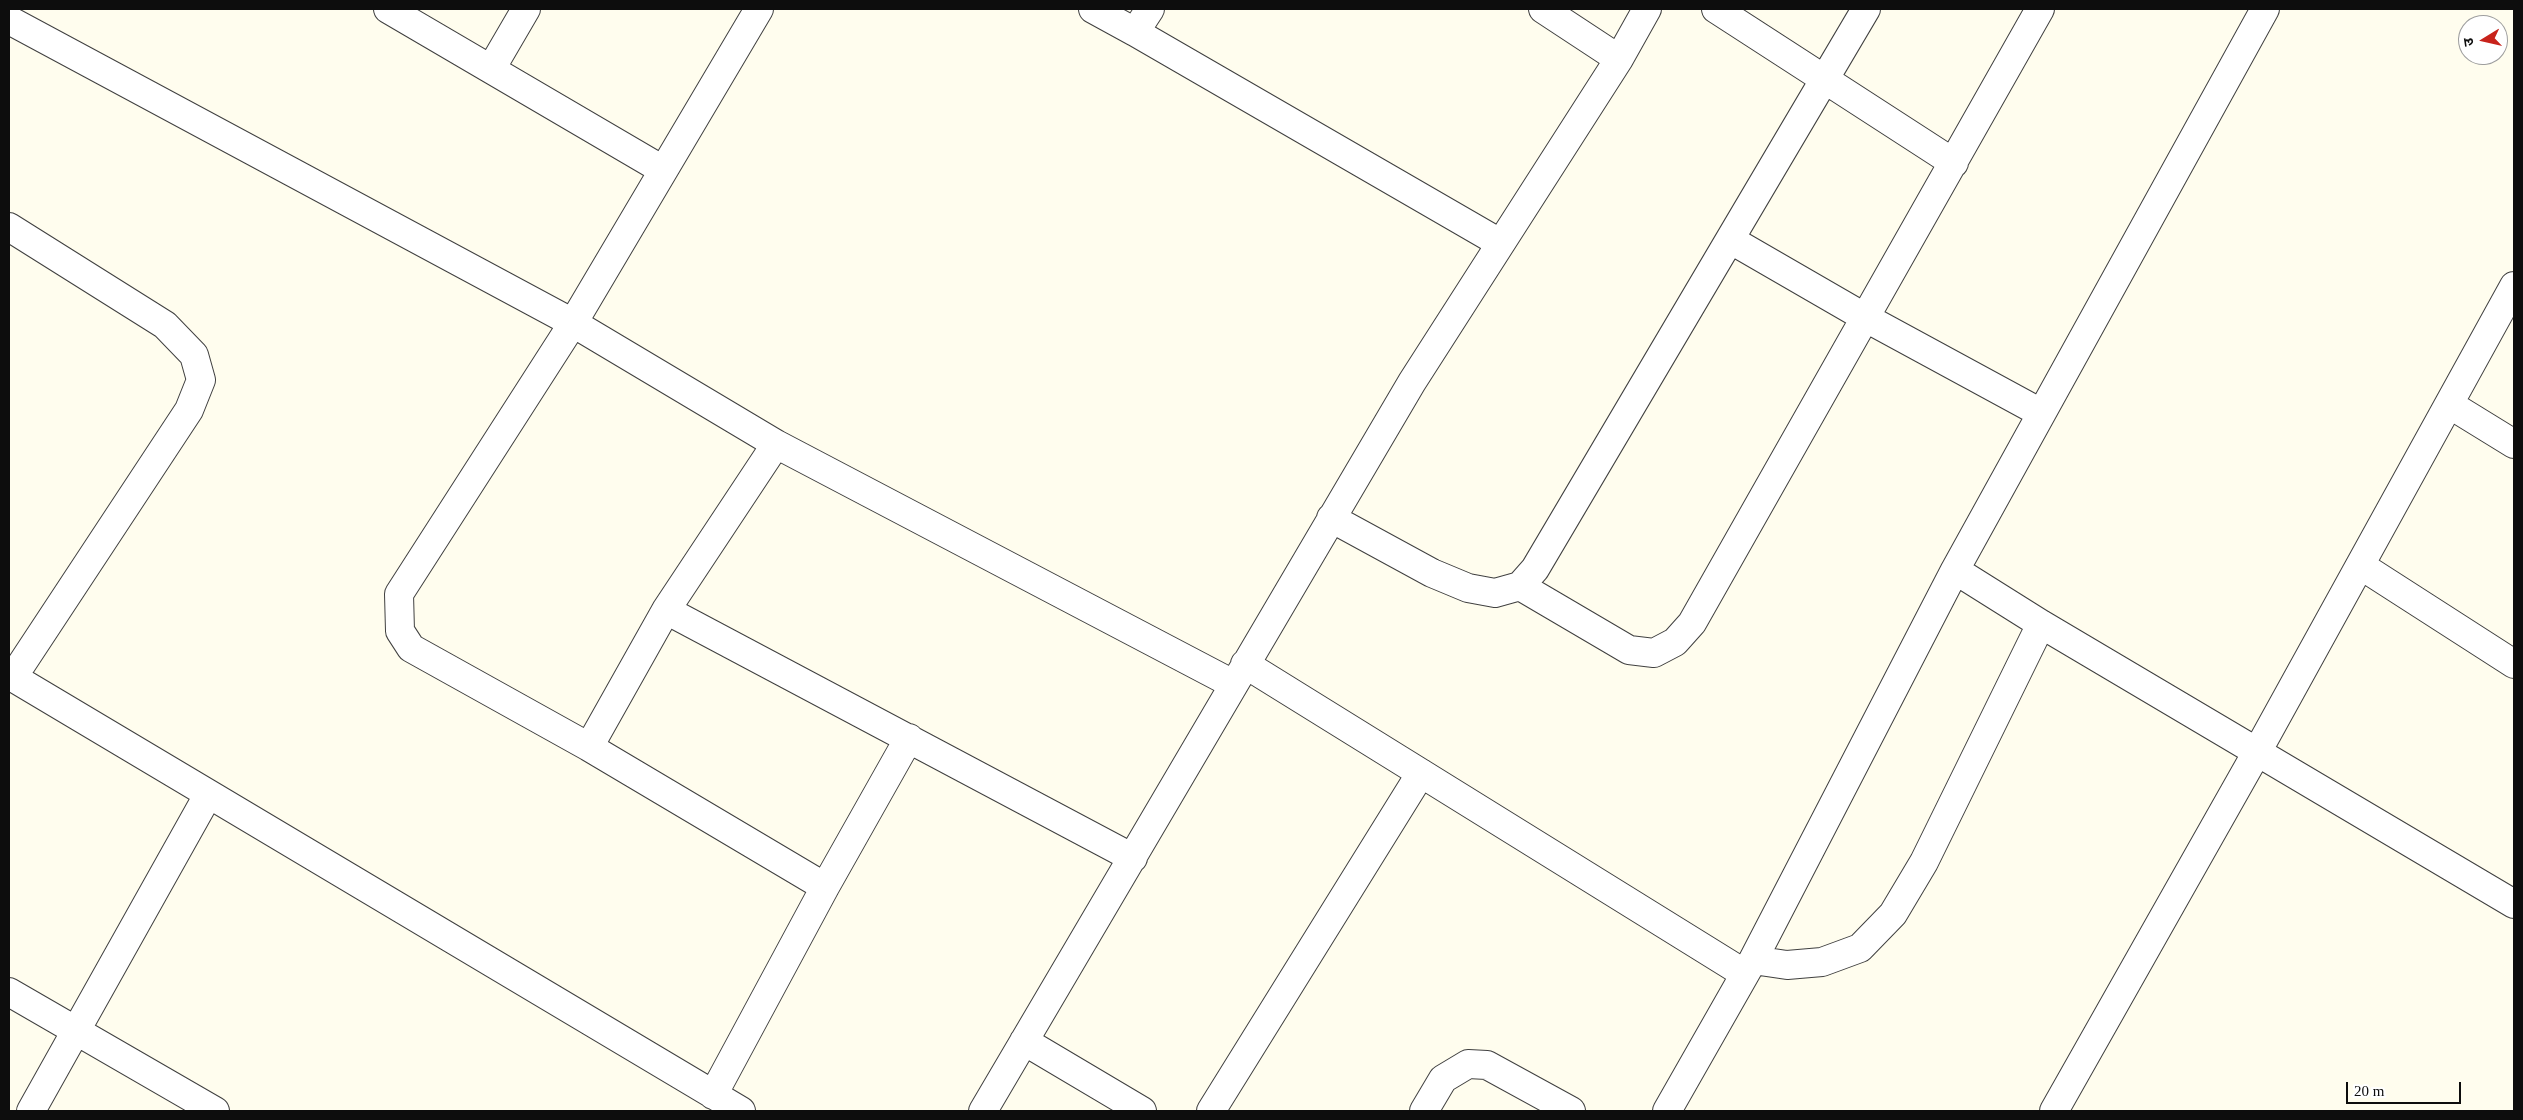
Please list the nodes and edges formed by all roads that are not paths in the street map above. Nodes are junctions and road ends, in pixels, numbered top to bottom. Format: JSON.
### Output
{"nodes":[{"id":1,"x":388,"y":9,"type":"edge"},
{"id":2,"x":526,"y":9,"type":"edge"},
{"id":3,"x":759,"y":9,"type":"edge"},
{"id":4,"x":1093,"y":9,"type":"edge"},
{"id":5,"x":1150,"y":9,"type":"edge"},
{"id":6,"x":1544,"y":9,"type":"edge"},
{"id":7,"x":1647,"y":9,"type":"edge"},
{"id":8,"x":1716,"y":9,"type":"edge"},
{"id":9,"x":1866,"y":9,"type":"edge"},
{"id":10,"x":2040,"y":9,"type":"edge"},
{"id":11,"x":2265,"y":9,"type":"edge"},
{"id":12,"x":9,"y":20,"type":"edge"},
{"id":13,"x":1135,"y":32,"type":"junction"},
{"id":14,"x":1618,"y":59,"type":"junction"},
{"id":15,"x":491,"y":69,"type":"junction"},
{"id":16,"x":1823,"y":80,"type":"junction"},
{"id":17,"x":1954,"y":163,"type":"junction"},
{"id":18,"x":663,"y":170,"type":"junction"},
{"id":19,"x":12,"y":235,"type":"edge"},
{"id":20,"x":1730,"y":240,"type":"junction"},
{"id":21,"x":1500,"y":243,"type":"junction"},
{"id":22,"x":2514,"y":286,"type":"edge"},
{"id":23,"x":1866,"y":318,"type":"junction"},
{"id":24,"x":573,"y":323,"type":"junction"},
{"id":25,"x":2449,"y":404,"type":"junction"},
{"id":26,"x":2041,"y":413,"type":"junction"},
{"id":27,"x":776,"y":444,"type":"junction"},
{"id":28,"x":2514,"y":444,"type":"edge"},
{"id":29,"x":1331,"y":518,"type":"junction"},
{"id":30,"x":2360,"y":565,"type":"junction"},
{"id":31,"x":1955,"y":570,"type":"junction"},
{"id":32,"x":1520,"y":586,"type":"junction"},
{"id":33,"x":666,"y":610,"type":"junction"},
{"id":34,"x":2041,"y":624,"type":"junction"},
{"id":35,"x":2514,"y":664,"type":"edge"},
{"id":36,"x":1239,"y":674,"type":"junction"},
{"id":37,"x":11,"y":676,"type":"edge"},
{"id":38,"x":909,"y":738,"type":"junction"},
{"id":39,"x":589,"y":747,"type":"junction"},
{"id":40,"x":2257,"y":752,"type":"junction"},
{"id":41,"x":1421,"y":773,"type":"junction"},
{"id":42,"x":208,"y":795,"type":"junction"},
{"id":43,"x":1133,"y":858,"type":"junction"},
{"id":44,"x":825,"y":887,"type":"junction"},
{"id":45,"x":2514,"y":904,"type":"edge"},
{"id":46,"x":1749,"y":967,"type":"junction"},
{"id":47,"x":9,"y":992,"type":"edge"},
{"id":48,"x":74,"y":1031,"type":"junction"},
{"id":49,"x":1024,"y":1041,"type":"junction"},
{"id":50,"x":713,"y":1095,"type":"junction"},
{"id":51,"x":31,"y":1111,"type":"edge"},
{"id":52,"x":215,"y":1111,"type":"edge"},
{"id":53,"x":741,"y":1111,"type":"edge"},
{"id":54,"x":983,"y":1111,"type":"edge"},
{"id":55,"x":1142,"y":1111,"type":"edge"},
{"id":56,"x":1211,"y":1111,"type":"edge"},
{"id":57,"x":1424,"y":1111,"type":"edge"},
{"id":58,"x":1571,"y":1111,"type":"edge"},
{"id":59,"x":1667,"y":1111,"type":"edge"},
{"id":60,"x":2054,"y":1111,"type":"edge"}],
"edges":[{"from":1,"to":15,"type":"street"},
{"from":2,"to":15,"type":"street"},
{"from":3,"to":18,"type":"street"},
{"from":4,"to":13,"type":"street"},
{"from":5,"to":13,"type":"street"},
{"from":6,"to":14,"type":"street"},
{"from":7,"to":14,"type":"street"},
{"from":8,"to":16,"type":"street"},
{"from":9,"to":16,"type":"street"},
{"from":10,"to":17,"type":"street"},
{"from":11,"to":26,"type":"street"},
{"from":12,"to":24,"type":"street"},
{"from":13,"to":21,"type":"street"},
{"from":14,"to":21,"type":"street"},
{"from":15,"to":18,"type":"street"},
{"from":16,"to":17,"type":"street"},
{"from":16,"to":20,"type":"street"},
{"from":17,"to":23,"type":"street"},
{"from":18,"to":24,"type":"street"},
{"from":19,"to":37,"type":"street"},
{"from":20,"to":23,"type":"street"},
{"from":20,"to":32,"type":"street"},
{"from":21,"to":29,"type":"street"},
{"from":22,"to":25,"type":"street"},
{"from":23,"to":26,"type":"street"},
{"from":23,"to":32,"type":"street"},
{"from":24,"to":27,"type":"street"},
{"from":24,"to":39,"type":"street"},
{"from":25,"to":28,"type":"street"},
{"from":25,"to":30,"type":"street"},
{"from":26,"to":31,"type":"street"},
{"from":27,"to":33,"type":"street"},
{"from":27,"to":36,"type":"street"},
{"from":29,"to":32,"type":"street"},
{"from":29,"to":36,"type":"street"},
{"from":30,"to":35,"type":"street"},
{"from":30,"to":40,"type":"street"},
{"from":31,"to":34,"type":"street"},
{"from":31,"to":46,"type":"street"},
{"from":33,"to":38,"type":"street"},
{"from":33,"to":39,"type":"street"},
{"from":34,"to":40,"type":"street"},
{"from":34,"to":46,"type":"street"},
{"from":36,"to":41,"type":"street"},
{"from":36,"to":43,"type":"street"},
{"from":37,"to":42,"type":"street"},
{"from":38,"to":43,"type":"street"},
{"from":38,"to":44,"type":"street"},
{"from":39,"to":44,"type":"street"},
{"from":40,"to":45,"type":"street"},
{"from":40,"to":60,"type":"street"},
{"from":41,"to":46,"type":"street"},
{"from":41,"to":56,"type":"street"},
{"from":42,"to":48,"type":"street"},
{"from":42,"to":50,"type":"street"},
{"from":43,"to":49,"type":"street"},
{"from":44,"to":50,"type":"street"},
{"from":46,"to":59,"type":"street"},
{"from":47,"to":48,"type":"street"},
{"from":48,"to":51,"type":"street"},
{"from":48,"to":52,"type":"street"},
{"from":49,"to":54,"type":"street"},
{"from":49,"to":55,"type":"street"},
{"from":50,"to":53,"type":"street"},
{"from":57,"to":58,"type":"street"}]}
